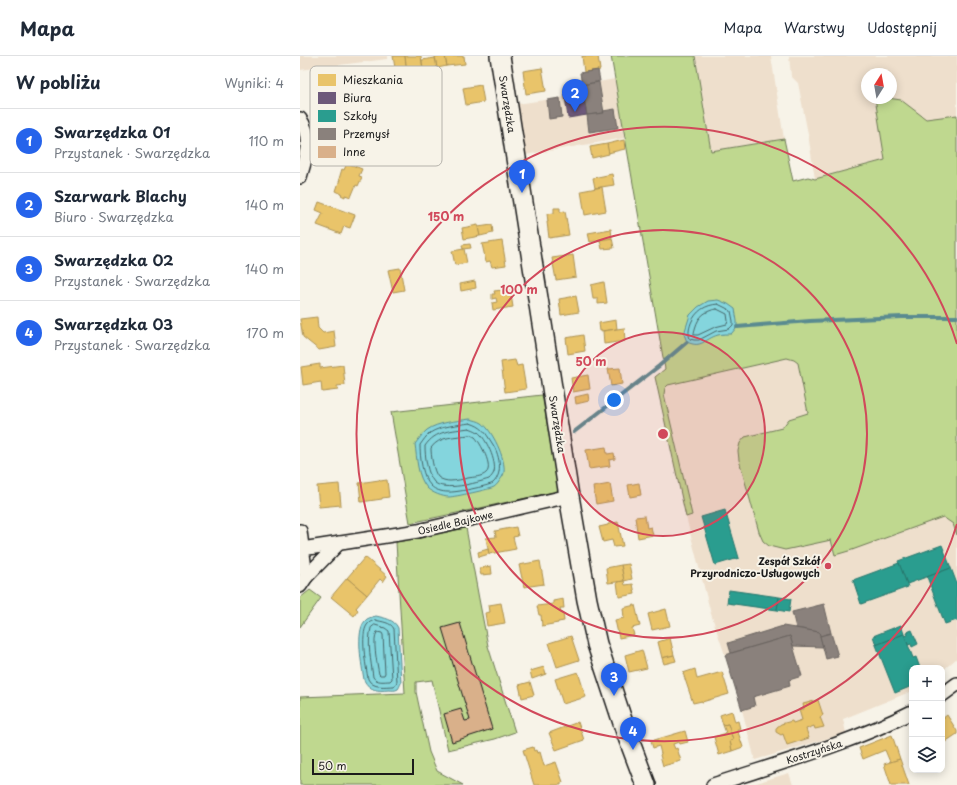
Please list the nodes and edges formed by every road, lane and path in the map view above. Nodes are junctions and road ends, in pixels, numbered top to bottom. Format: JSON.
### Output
{"nodes":[{"id":1,"x":500,"y":56,"type":"edge"},
{"id":2,"x":300,"y":119,"type":"edge"},
{"id":3,"x":300,"y":177,"type":"edge"},
{"id":4,"x":569,"y":496,"type":"junction"},
{"id":5,"x":300,"y":531,"type":"edge"},
{"id":6,"x":339,"y":543,"type":"junction"},
{"id":7,"x":302,"y":549,"type":"junction"},
{"id":8,"x":303,"y":581,"type":"edge"},
{"id":9,"x":957,"y":684,"type":"edge"},
{"id":10,"x":945,"y":693,"type":"edge"},
{"id":11,"x":909,"y":713,"type":"edge"},
{"id":12,"x":646,"y":785,"type":"edge"},
{"id":13,"x":713,"y":785,"type":"edge"}],
"edges":[{"from":1,"to":4,"type":"street","name":"Swarzędzka"},
{"from":2,"to":3,"type":"street"},
{"from":4,"to":6,"type":"street","name":"Osiedle Bajkowe"},
{"from":4,"to":12,"type":"street","name":"Swarzędzka"},
{"from":5,"to":7,"type":"street"},
{"from":6,"to":7,"type":"street","name":"Osiedle Bajkowe"},
{"from":6,"to":8,"type":"street"},
{"from":7,"to":8,"type":"street"},
{"from":9,"to":10,"type":"street"},
{"from":11,"to":13,"type":"street","name":"Kostrzyńska"}]}
